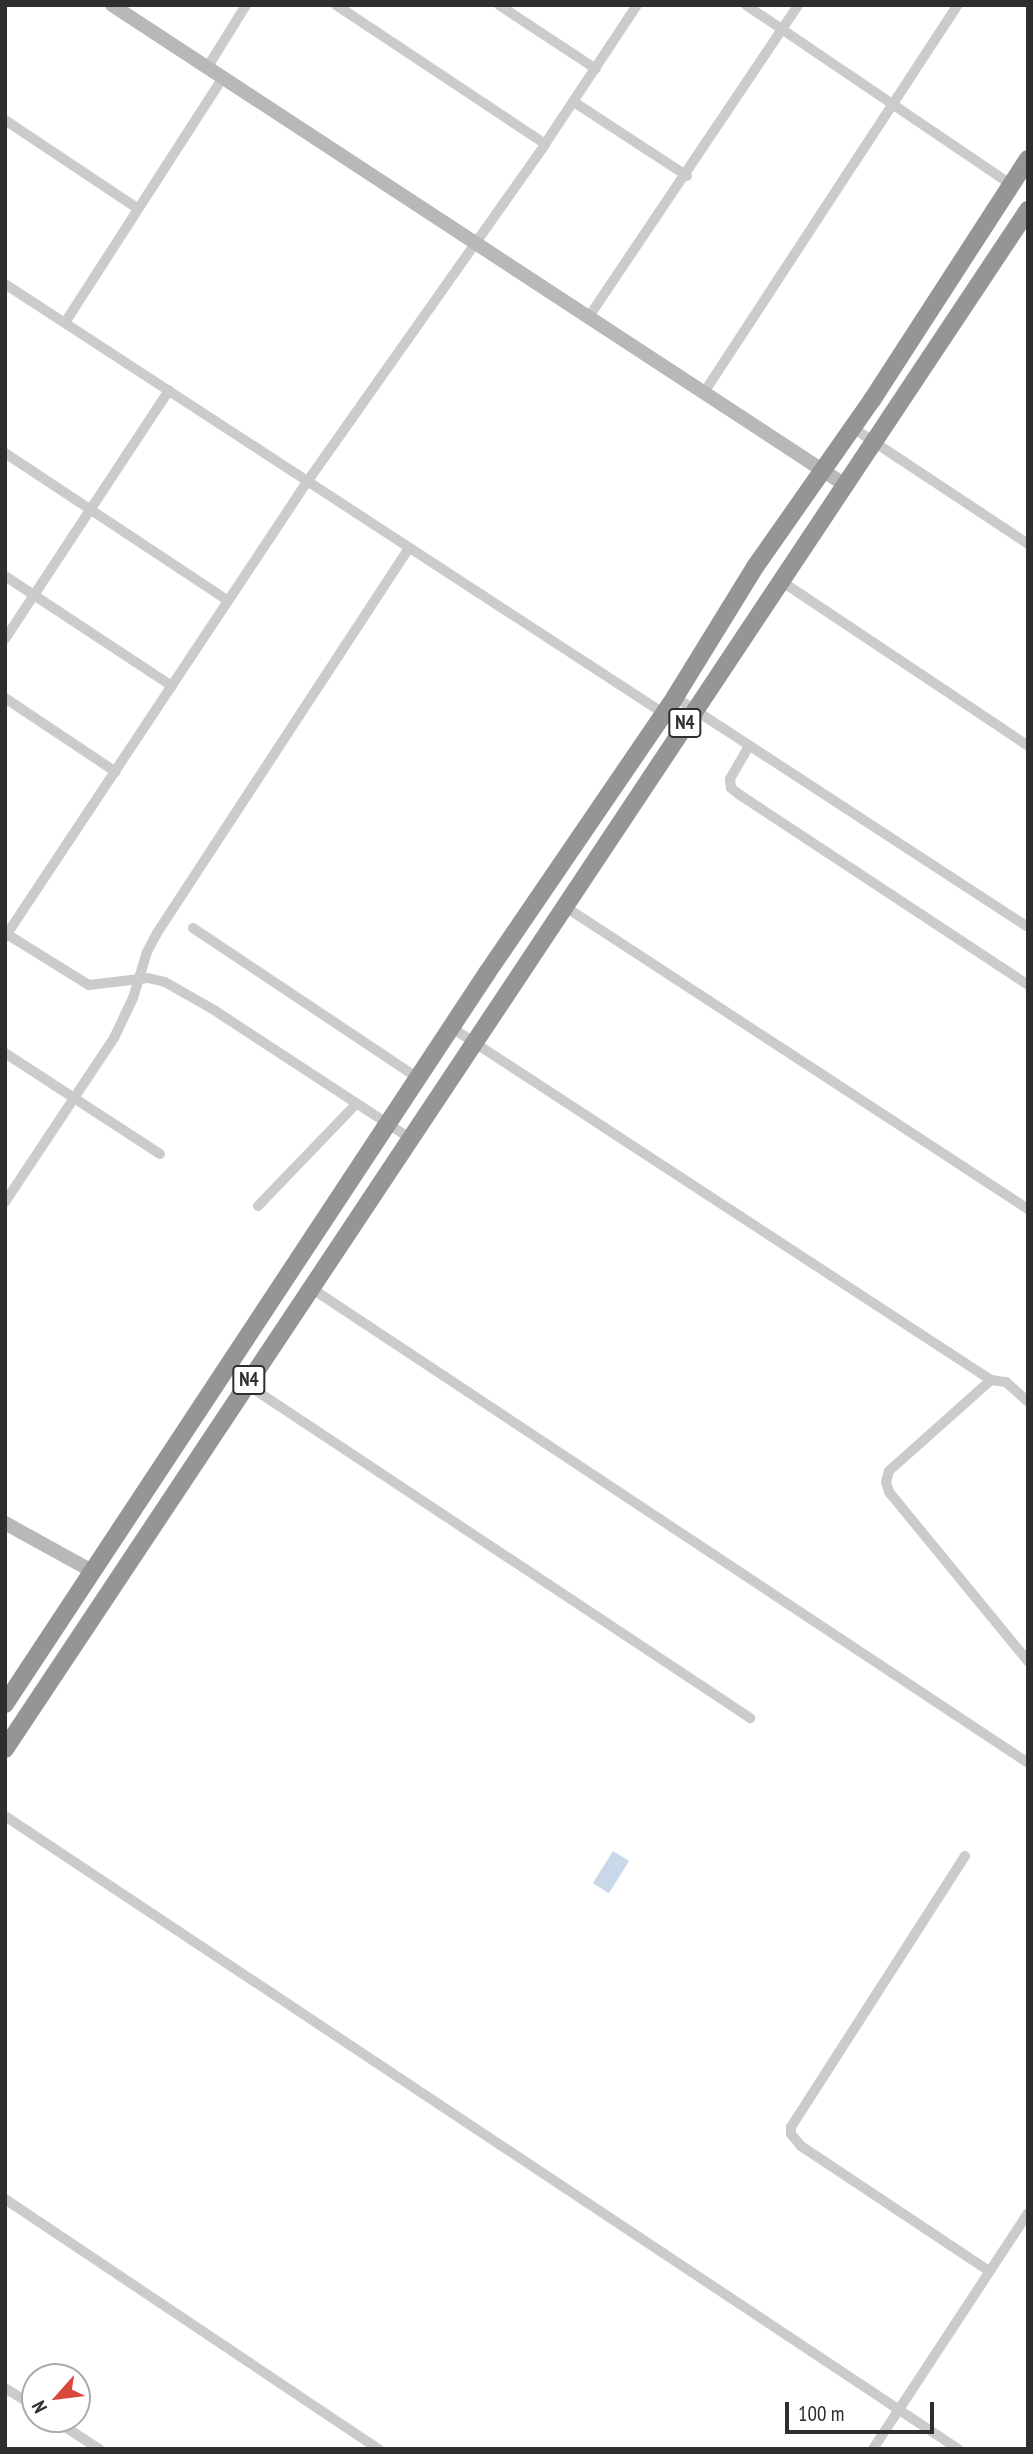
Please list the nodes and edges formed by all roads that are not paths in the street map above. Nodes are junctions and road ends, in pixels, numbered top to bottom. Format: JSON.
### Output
{"nodes":[{"id":1,"x":112,"y":5,"type":"edge"},
{"id":2,"x":246,"y":5,"type":"edge"},
{"id":3,"x":337,"y":5,"type":"edge"},
{"id":4,"x":499,"y":5,"type":"edge"},
{"id":5,"x":637,"y":5,"type":"edge"},
{"id":6,"x":746,"y":5,"type":"edge"},
{"id":7,"x":798,"y":5,"type":"edge"},
{"id":8,"x":958,"y":5,"type":"edge"},
{"id":9,"x":782,"y":30,"type":"junction"},
{"id":10,"x":207,"y":68,"type":"junction"},
{"id":11,"x":596,"y":69,"type":"junction"},
{"id":12,"x":223,"y":78,"type":"junction"},
{"id":13,"x":574,"y":102,"type":"junction"},
{"id":14,"x":892,"y":104,"type":"junction"},
{"id":15,"x":5,"y":121,"type":"edge"},
{"id":16,"x":545,"y":144,"type":"junction"},
{"id":17,"x":1028,"y":159,"type":"edge"},
{"id":18,"x":687,"y":176,"type":"junction"},
{"id":19,"x":1010,"y":184,"type":"junction"},
{"id":20,"x":137,"y":208,"type":"junction"},
{"id":21,"x":1028,"y":209,"type":"edge"},
{"id":22,"x":475,"y":244,"type":"junction"},
{"id":23,"x":5,"y":284,"type":"edge"},
{"id":24,"x":588,"y":318,"type":"junction"},
{"id":25,"x":66,"y":321,"type":"junction"},
{"id":26,"x":169,"y":390,"type":"junction"},
{"id":27,"x":702,"y":394,"type":"junction"},
{"id":28,"x":853,"y":428,"type":"junction"},
{"id":29,"x":872,"y":442,"type":"junction"},
{"id":30,"x":5,"y":453,"type":"edge"},
{"id":31,"x":821,"y":469,"type":"junction"},
{"id":32,"x":307,"y":482,"type":"junction"},
{"id":33,"x":845,"y":485,"type":"junction"},
{"id":34,"x":90,"y":509,"type":"junction"},
{"id":35,"x":1028,"y":544,"type":"edge"},
{"id":36,"x":408,"y":549,"type":"junction"},
{"id":37,"x":5,"y":576,"type":"edge"},
{"id":38,"x":781,"y":581,"type":"junction"},
{"id":39,"x":34,"y":594,"type":"junction"},
{"id":40,"x":227,"y":600,"type":"junction"},
{"id":41,"x":5,"y":639,"type":"edge"},
{"id":42,"x":172,"y":686,"type":"junction"},
{"id":43,"x":675,"y":697,"type":"junction"},
{"id":44,"x":5,"y":698,"type":"edge"},
{"id":45,"x":695,"y":708,"type":"junction"},
{"id":46,"x":662,"y":713,"type":"junction"},
{"id":47,"x":683,"y":726,"type":"junction"},
{"id":48,"x":748,"y":746,"type":"junction"},
{"id":49,"x":1028,"y":746,"type":"edge"},
{"id":50,"x":116,"y":772,"type":"junction"},
{"id":51,"x":564,"y":906,"type":"junction"},
{"id":52,"x":1028,"y":927,"type":"edge"},
{"id":53,"x":193,"y":928,"type":"dead end"},
{"id":54,"x":6,"y":935,"type":"edge"},
{"id":55,"x":140,"y":979,"type":"junction"},
{"id":56,"x":1028,"y":985,"type":"edge"},
{"id":57,"x":452,"y":1028,"type":"junction"},
{"id":58,"x":476,"y":1041,"type":"junction"},
{"id":59,"x":5,"y":1053,"type":"edge"},
{"id":60,"x":418,"y":1078,"type":"junction"},
{"id":61,"x":76,"y":1098,"type":"junction"},
{"id":62,"x":356,"y":1104,"type":"junction"},
{"id":63,"x":387,"y":1125,"type":"junction"},
{"id":64,"x":411,"y":1139,"type":"junction"},
{"id":65,"x":160,"y":1154,"type":"dead end"},
{"id":66,"x":5,"y":1202,"type":"edge"},
{"id":67,"x":258,"y":1206,"type":"dead end"},
{"id":68,"x":1028,"y":1209,"type":"edge"},
{"id":69,"x":311,"y":1288,"type":"junction"},
{"id":70,"x":991,"y":1380,"type":"junction"},
{"id":71,"x":246,"y":1384,"type":"junction"},
{"id":72,"x":1028,"y":1402,"type":"edge"},
{"id":73,"x":5,"y":1523,"type":"edge"},
{"id":74,"x":92,"y":1571,"type":"junction"},
{"id":75,"x":1028,"y":1661,"type":"edge"},
{"id":76,"x":5,"y":1704,"type":"edge"},
{"id":77,"x":750,"y":1718,"type":"dead end"},
{"id":78,"x":5,"y":1749,"type":"edge"},
{"id":79,"x":1028,"y":1763,"type":"edge"},
{"id":80,"x":5,"y":1816,"type":"edge"},
{"id":81,"x":965,"y":1856,"type":"dead end"},
{"id":82,"x":5,"y":2199,"type":"edge"},
{"id":83,"x":1028,"y":2213,"type":"edge"},
{"id":84,"x":989,"y":2270,"type":"junction"},
{"id":85,"x":5,"y":2388,"type":"edge"},
{"id":86,"x":21,"y":2398,"type":"edge"},
{"id":87,"x":898,"y":2409,"type":"junction"},
{"id":88,"x":74,"y":2433,"type":"edge"},
{"id":89,"x":99,"y":2449,"type":"edge"},
{"id":90,"x":379,"y":2449,"type":"edge"},
{"id":91,"x":873,"y":2449,"type":"edge"},
{"id":92,"x":958,"y":2449,"type":"edge"}],
"edges":[{"from":1,"to":10,"type":"street"},
{"from":2,"to":10,"type":"street"},
{"from":3,"to":16,"type":"street"},
{"from":4,"to":11,"type":"street"},
{"from":5,"to":11,"type":"street"},
{"from":6,"to":9,"type":"street"},
{"from":7,"to":9,"type":"street"},
{"from":8,"to":14,"type":"street"},
{"from":9,"to":14,"type":"street"},
{"from":9,"to":18,"type":"street"},
{"from":10,"to":12,"type":"street"},
{"from":11,"to":13,"type":"street"},
{"from":12,"to":20,"type":"street"},
{"from":12,"to":22,"type":"street"},
{"from":13,"to":16,"type":"street"},
{"from":13,"to":18,"type":"street"},
{"from":14,"to":19,"type":"street"},
{"from":14,"to":27,"type":"street"},
{"from":15,"to":20,"type":"street"},
{"from":16,"to":22,"type":"street"},
{"from":17,"to":19,"type":"highway","number":"N4"},
{"from":18,"to":24,"type":"street"},
{"from":19,"to":28,"type":"highway","number":"N4"},
{"from":20,"to":25,"type":"street"},
{"from":21,"to":29,"type":"highway","number":"N4"},
{"from":22,"to":24,"type":"street"},
{"from":22,"to":32,"type":"street"},
{"from":23,"to":25,"type":"street"},
{"from":24,"to":27,"type":"street"},
{"from":25,"to":26,"type":"street"},
{"from":26,"to":32,"type":"street"},
{"from":26,"to":34,"type":"street"},
{"from":27,"to":31,"type":"street"},
{"from":28,"to":29,"type":"street"},
{"from":28,"to":31,"type":"highway","number":"N4"},
{"from":29,"to":33,"type":"highway","number":"N4"},
{"from":29,"to":35,"type":"street"},
{"from":30,"to":34,"type":"street"},
{"from":31,"to":33,"type":"street"},
{"from":31,"to":43,"type":"highway","number":"N4"},
{"from":32,"to":36,"type":"street"},
{"from":32,"to":40,"type":"street"},
{"from":33,"to":38,"type":"highway","number":"N4"},
{"from":34,"to":39,"type":"street"},
{"from":34,"to":40,"type":"street"},
{"from":36,"to":46,"type":"street"},
{"from":36,"to":55,"type":"street"},
{"from":37,"to":39,"type":"street"},
{"from":38,"to":45,"type":"highway","number":"N4"},
{"from":38,"to":49,"type":"street"},
{"from":39,"to":41,"type":"street"},
{"from":39,"to":42,"type":"street"},
{"from":40,"to":42,"type":"street"},
{"from":42,"to":50,"type":"street"},
{"from":43,"to":45,"type":"street"},
{"from":43,"to":46,"type":"highway","number":"N4"},
{"from":44,"to":50,"type":"street"},
{"from":45,"to":47,"type":"highway","number":"N4"},
{"from":45,"to":48,"type":"street"},
{"from":46,"to":47,"type":"street"},
{"from":46,"to":57,"type":"highway","number":"N4"},
{"from":47,"to":51,"type":"highway","number":"N4"},
{"from":48,"to":52,"type":"street"},
{"from":48,"to":56,"type":"street"},
{"from":50,"to":54,"type":"street"},
{"from":51,"to":58,"type":"highway","number":"N4"},
{"from":51,"to":68,"type":"street"},
{"from":53,"to":60,"type":"street"},
{"from":54,"to":55,"type":"street"},
{"from":55,"to":61,"type":"street"},
{"from":55,"to":62,"type":"street"},
{"from":57,"to":58,"type":"street"},
{"from":57,"to":60,"type":"highway","number":"N4"},
{"from":58,"to":64,"type":"highway","number":"N4"},
{"from":58,"to":70,"type":"street"},
{"from":59,"to":61,"type":"street"},
{"from":60,"to":63,"type":"highway","number":"N4"},
{"from":61,"to":65,"type":"street"},
{"from":61,"to":66,"type":"street"},
{"from":62,"to":63,"type":"street"},
{"from":62,"to":67,"type":"street"},
{"from":63,"to":64,"type":"street"},
{"from":63,"to":74,"type":"highway","number":"N4"},
{"from":64,"to":69,"type":"highway","number":"N4"},
{"from":69,"to":71,"type":"highway","number":"N4"},
{"from":69,"to":79,"type":"street"},
{"from":70,"to":72,"type":"street"},
{"from":70,"to":75,"type":"street"},
{"from":71,"to":77,"type":"street"},
{"from":71,"to":78,"type":"highway","number":"N4"},
{"from":73,"to":74,"type":"street"},
{"from":74,"to":76,"type":"highway","number":"N4"},
{"from":80,"to":87,"type":"street"},
{"from":81,"to":84,"type":"street"},
{"from":82,"to":90,"type":"street"},
{"from":83,"to":84,"type":"street"},
{"from":84,"to":87,"type":"street"},
{"from":85,"to":86,"type":"street"},
{"from":87,"to":91,"type":"street"},
{"from":87,"to":92,"type":"street"},
{"from":88,"to":89,"type":"street"}]}
